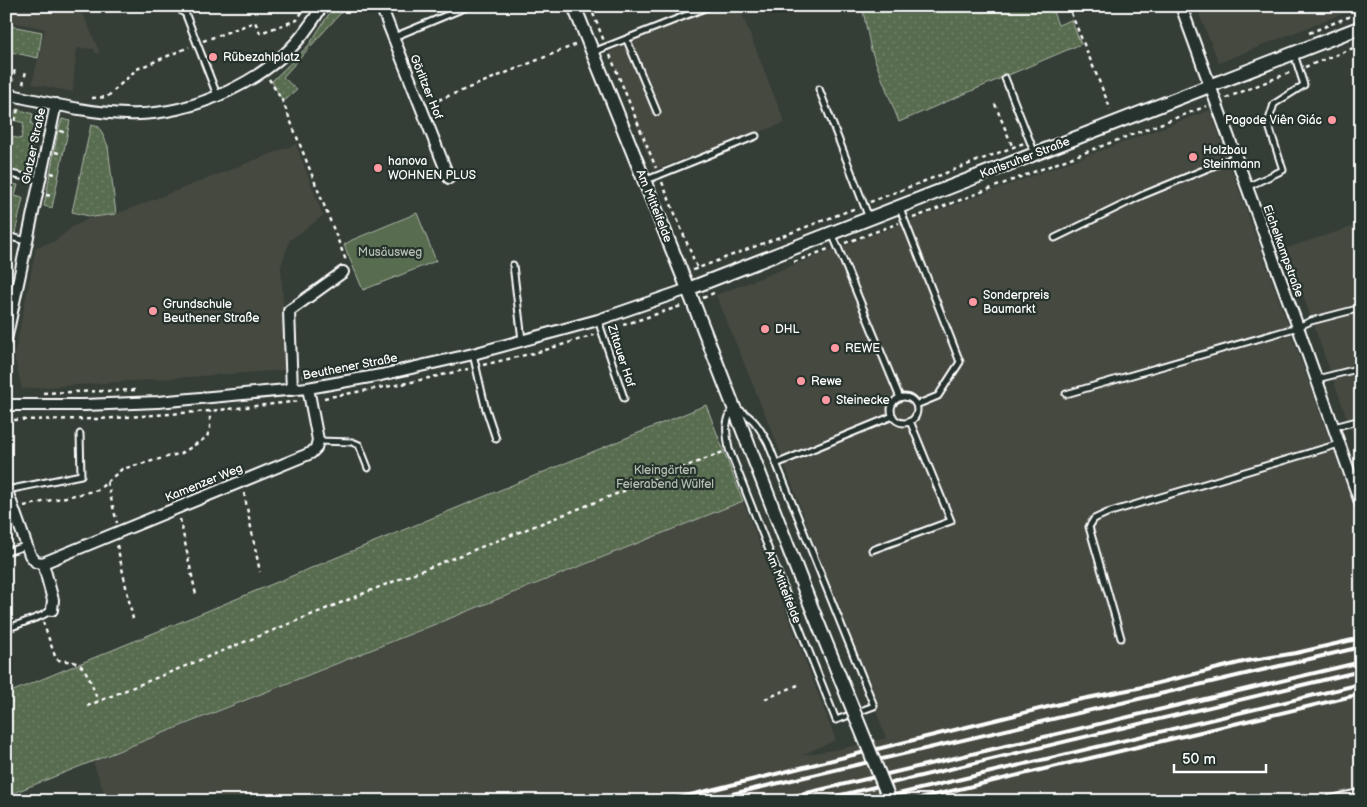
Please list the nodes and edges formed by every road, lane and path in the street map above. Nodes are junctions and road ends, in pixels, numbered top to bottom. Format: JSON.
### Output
{"nodes":[{"id":1,"x":321,"y":6,"type":"edge"},
{"id":2,"x":334,"y":6,"type":"edge"},
{"id":3,"x":380,"y":6,"type":"edge"},
{"id":4,"x":470,"y":6,"type":"edge"},
{"id":5,"x":574,"y":6,"type":"edge"},
{"id":6,"x":590,"y":6,"type":"edge"},
{"id":7,"x":710,"y":6,"type":"edge"},
{"id":8,"x":1181,"y":6,"type":"edge"},
{"id":9,"x":184,"y":8,"type":"edge"},
{"id":10,"x":344,"y":9,"type":"dead end"},
{"id":11,"x":1071,"y":13,"type":"dead end"},
{"id":12,"x":1361,"y":27,"type":"edge"},
{"id":13,"x":393,"y":37,"type":"junction"},
{"id":14,"x":627,"y":40,"type":"junction"},
{"id":15,"x":575,"y":45,"type":"dead end"},
{"id":16,"x":1361,"y":45,"type":"edge"},
{"id":17,"x":607,"y":47,"type":"junction"},
{"id":18,"x":592,"y":53,"type":"junction"},
{"id":19,"x":1294,"y":54,"type":"junction"},
{"id":20,"x":15,"y":69,"type":"dead end"},
{"id":21,"x":1298,"y":70,"type":"junction"},
{"id":22,"x":265,"y":71,"type":"junction"},
{"id":23,"x":26,"y":72,"type":"dead end"},
{"id":24,"x":1005,"y":78,"type":"dead end"},
{"id":25,"x":12,"y":82,"type":"dead end"},
{"id":26,"x":23,"y":84,"type":"dead end"},
{"id":27,"x":1210,"y":87,"type":"junction"},
{"id":28,"x":819,"y":89,"type":"dead end"},
{"id":29,"x":6,"y":94,"type":"edge"},
{"id":30,"x":217,"y":95,"type":"junction"},
{"id":31,"x":1216,"y":102,"type":"junction"},
{"id":32,"x":56,"y":104,"type":"junction"},
{"id":33,"x":995,"y":104,"type":"dead end"},
{"id":34,"x":7,"y":107,"type":"edge"},
{"id":35,"x":421,"y":107,"type":"junction"},
{"id":36,"x":18,"y":109,"type":"dead end"},
{"id":37,"x":6,"y":112,"type":"edge"},
{"id":38,"x":657,"y":112,"type":"dead end"},
{"id":39,"x":1102,"y":113,"type":"dead end"},
{"id":40,"x":15,"y":121,"type":"dead end"},
{"id":41,"x":58,"y":131,"type":"dead end"},
{"id":42,"x":68,"y":133,"type":"dead end"},
{"id":43,"x":756,"y":136,"type":"dead end"},
{"id":44,"x":1030,"y":141,"type":"junction"},
{"id":45,"x":1013,"y":148,"type":"junction"},
{"id":46,"x":54,"y":152,"type":"dead end"},
{"id":47,"x":63,"y":154,"type":"dead end"},
{"id":48,"x":1035,"y":154,"type":"junction"},
{"id":49,"x":1235,"y":157,"type":"junction"},
{"id":50,"x":1018,"y":161,"type":"junction"},
{"id":51,"x":6,"y":173,"type":"edge"},
{"id":52,"x":49,"y":173,"type":"dead end"},
{"id":53,"x":59,"y":175,"type":"dead end"},
{"id":54,"x":659,"y":175,"type":"junction"},
{"id":55,"x":449,"y":178,"type":"dead end"},
{"id":56,"x":40,"y":180,"type":"junction"},
{"id":57,"x":644,"y":181,"type":"junction"},
{"id":58,"x":1247,"y":187,"type":"junction"},
{"id":59,"x":45,"y":194,"type":"dead end"},
{"id":60,"x":54,"y":196,"type":"dead end"},
{"id":61,"x":864,"y":205,"type":"junction"},
{"id":62,"x":899,"y":206,"type":"junction"},
{"id":63,"x":869,"y":218,"type":"junction"},
{"id":64,"x":905,"y":221,"type":"junction"},
{"id":65,"x":832,"y":232,"type":"junction"},
{"id":66,"x":6,"y":236,"type":"edge"},
{"id":67,"x":1055,"y":238,"type":"dead end"},
{"id":68,"x":27,"y":240,"type":"junction"},
{"id":69,"x":837,"y":246,"type":"junction"},
{"id":70,"x":792,"y":263,"type":"dead end"},
{"id":71,"x":513,"y":264,"type":"dead end"},
{"id":72,"x":343,"y":272,"type":"joint"},
{"id":73,"x":688,"y":289,"type":"junction"},
{"id":74,"x":720,"y":291,"type":"dead end"},
{"id":75,"x":10,"y":300,"type":"edge"},
{"id":76,"x":693,"y":302,"type":"junction"},
{"id":77,"x":1361,"y":308,"type":"edge"},
{"id":78,"x":598,"y":320,"type":"junction"},
{"id":79,"x":1298,"y":327,"type":"junction"},
{"id":80,"x":6,"y":340,"type":"edge"},
{"id":81,"x":522,"y":341,"type":"junction"},
{"id":82,"x":473,"y":354,"type":"junction"},
{"id":83,"x":1361,"y":368,"type":"edge"},
{"id":84,"x":317,"y":374,"type":"dead end"},
{"id":85,"x":292,"y":378,"type":"junction"},
{"id":86,"x":1317,"y":379,"type":"junction"},
{"id":87,"x":308,"y":388,"type":"junction"},
{"id":88,"x":144,"y":390,"type":"dead end"},
{"id":89,"x":292,"y":390,"type":"junction"},
{"id":90,"x":38,"y":393,"type":"dead end"},
{"id":91,"x":1066,"y":394,"type":"dead end"},
{"id":92,"x":208,"y":397,"type":"junction"},
{"id":93,"x":624,"y":398,"type":"dead end"},
{"id":94,"x":900,"y":398,"type":"junction"},
{"id":95,"x":6,"y":405,"type":"edge"},
{"id":96,"x":916,"y":405,"type":"junction"},
{"id":97,"x":734,"y":406,"type":"junction"},
{"id":98,"x":893,"y":416,"type":"junction"},
{"id":99,"x":1361,"y":420,"type":"edge"},
{"id":100,"x":910,"y":422,"type":"junction"},
{"id":101,"x":1334,"y":427,"type":"junction"},
{"id":102,"x":80,"y":434,"type":"dead end"},
{"id":103,"x":496,"y":439,"type":"dead end"},
{"id":104,"x":317,"y":441,"type":"junction"},
{"id":105,"x":1340,"y":444,"type":"junction"},
{"id":106,"x":729,"y":450,"type":"junction"},
{"id":107,"x":776,"y":464,"type":"junction"},
{"id":108,"x":368,"y":468,"type":"dead end"},
{"id":109,"x":107,"y":481,"type":"junction"},
{"id":110,"x":242,"y":481,"type":"junction"},
{"id":111,"x":7,"y":489,"type":"edge"},
{"id":112,"x":1361,"y":505,"type":"edge"},
{"id":113,"x":177,"y":508,"type":"junction"},
{"id":114,"x":13,"y":509,"type":"junction"},
{"id":115,"x":117,"y":532,"type":"junction"},
{"id":116,"x":26,"y":546,"type":"junction"},
{"id":117,"x":872,"y":550,"type":"dead end"},
{"id":118,"x":6,"y":552,"type":"edge"},
{"id":119,"x":43,"y":563,"type":"junction"},
{"id":120,"x":260,"y":572,"type":"dead end"},
{"id":121,"x":196,"y":595,"type":"dead end"},
{"id":122,"x":52,"y":610,"type":"joint"},
{"id":123,"x":41,"y":616,"type":"junction"},
{"id":124,"x":133,"y":619,"type":"dead end"},
{"id":125,"x":6,"y":629,"type":"edge"},
{"id":126,"x":1121,"y":638,"type":"dead end"},
{"id":127,"x":798,"y":685,"type":"dead end"},
{"id":128,"x":765,"y":699,"type":"dead end"},
{"id":129,"x":98,"y":702,"type":"junction"},
{"id":130,"x":87,"y":706,"type":"dead end"},
{"id":131,"x":1361,"y":792,"type":"edge"},
{"id":132,"x":890,"y":801,"type":"edge"},
{"id":133,"x":1321,"y":801,"type":"edge"}],
"edges":[{"from":1,"to":22,"type":"street"},
{"from":2,"to":10,"type":"path"},
{"from":3,"to":13,"type":"street","name":"Görlitzer Hof"},
{"from":4,"to":13,"type":"lane"},
{"from":5,"to":18,"type":"street","name":"Am Mittelfelde"},
{"from":6,"to":17,"type":"path"},
{"from":7,"to":14,"type":"lane"},
{"from":8,"to":27,"type":"street","name":"Eichelkampstraße"},
{"from":9,"to":30,"type":"lane"},
{"from":11,"to":39,"type":"path"},
{"from":12,"to":19,"type":"street","name":"Karlsruher Straße"},
{"from":13,"to":35,"type":"street","name":"Görlitzer Hof"},
{"from":14,"to":17,"type":"lane"},
{"from":14,"to":38,"type":"lane"},
{"from":15,"to":35,"type":"path"},
{"from":16,"to":21,"type":"path"},
{"from":17,"to":18,"type":"lane"},
{"from":17,"to":54,"type":"path"},
{"from":18,"to":57,"type":"street","name":"Am Mittelfelde"},
{"from":19,"to":21,"type":"lane"},
{"from":19,"to":27,"type":"street","name":"Karlsruher Straße"},
{"from":20,"to":25,"type":"path"},
{"from":21,"to":31,"type":"path"},
{"from":21,"to":58,"type":"lane"},
{"from":22,"to":30,"type":"street"},
{"from":22,"to":72,"type":"path"},
{"from":23,"to":26,"type":"path"},
{"from":24,"to":44,"type":"lane"},
{"from":27,"to":31,"type":"street","name":"Eichelkampstraße"},
{"from":27,"to":48,"type":"street","name":"Karlsruher Straße"},
{"from":28,"to":61,"type":"lane"},
{"from":29,"to":32,"type":"street"},
{"from":30,"to":32,"type":"street"},
{"from":31,"to":49,"type":"street","name":"Eichelkampstraße"},
{"from":31,"to":64,"type":"path"},
{"from":32,"to":56,"type":"street","name":"Glatzer Straße"},
{"from":33,"to":45,"type":"path"},
{"from":34,"to":37,"type":"path"},
{"from":35,"to":55,"type":"street","name":"Görlitzer Hof"},
{"from":36,"to":40,"type":"path"},
{"from":41,"to":42,"type":"path"},
{"from":43,"to":54,"type":"lane"},
{"from":44,"to":45,"type":"path"},
{"from":44,"to":48,"type":"lane"},
{"from":45,"to":50,"type":"path"},
{"from":45,"to":61,"type":"path"},
{"from":46,"to":47,"type":"path"},
{"from":48,"to":50,"type":"street","name":"Karlsruher Straße"},
{"from":49,"to":58,"type":"street","name":"Eichelkampstraße"},
{"from":49,"to":67,"type":"lane"},
{"from":50,"to":62,"type":"street","name":"Karlsruher Straße"},
{"from":51,"to":56,"type":"lane"},
{"from":52,"to":53,"type":"path"},
{"from":54,"to":57,"type":"lane"},
{"from":54,"to":61,"type":"path"},
{"from":56,"to":68,"type":"street","name":"Glatzer Straße"},
{"from":57,"to":73,"type":"street","name":"Am Mittelfelde"},
{"from":58,"to":79,"type":"street","name":"Eichelkampstraße"},
{"from":59,"to":60,"type":"path"},
{"from":61,"to":63,"type":"lane"},
{"from":62,"to":63,"type":"street","name":"Karlsruher Straße"},
{"from":62,"to":64,"type":"lane"},
{"from":63,"to":65,"type":"street","name":"Karlsruher Straße"},
{"from":64,"to":69,"type":"path"},
{"from":64,"to":96,"type":"lane"},
{"from":65,"to":69,"type":"lane"},
{"from":65,"to":73,"type":"street","name":"Karlsruher Straße"},
{"from":66,"to":68,"type":"lane"},
{"from":68,"to":75,"type":"street","name":"Glatzer Straße"},
{"from":69,"to":70,"type":"path"},
{"from":69,"to":94,"type":"lane"},
{"from":71,"to":81,"type":"lane"},
{"from":72,"to":85,"type":"street"},
{"from":73,"to":76,"type":"street","name":"Am Mittelfelde"},
{"from":73,"to":78,"type":"street","name":"Beuthener Straße"},
{"from":74,"to":76,"type":"path"},
{"from":75,"to":80,"type":"street","name":"Glatzer Straße"},
{"from":76,"to":97,"type":"street","name":"Am Mittelfelde"},
{"from":77,"to":79,"type":"lane"},
{"from":78,"to":81,"type":"street","name":"Beuthener Straße"},
{"from":78,"to":93,"type":"lane","name":"Zittauer Hof"},
{"from":79,"to":86,"type":"street","name":"Eichelkampstraße"},
{"from":79,"to":91,"type":"lane"},
{"from":81,"to":82,"type":"street","name":"Beuthener Straße"},
{"from":82,"to":87,"type":"street","name":"Beuthener Straße"},
{"from":82,"to":103,"type":"lane"},
{"from":83,"to":86,"type":"lane"},
{"from":84,"to":85,"type":"path"},
{"from":85,"to":89,"type":"street"},
{"from":86,"to":101,"type":"street","name":"Eichelkampstraße"},
{"from":87,"to":89,"type":"street","name":"Beuthener Straße"},
{"from":87,"to":104,"type":"street"},
{"from":88,"to":90,"type":"path"},
{"from":89,"to":92,"type":"street","name":"Beuthener Straße"},
{"from":92,"to":95,"type":"street","name":"Beuthener Straße"},
{"from":92,"to":109,"type":"path"},
{"from":94,"to":96,"type":"lane"},
{"from":94,"to":98,"type":"lane"},
{"from":96,"to":100,"type":"lane"},
{"from":97,"to":106,"type":"lane","name":"Am Mittelfelde"},
{"from":97,"to":107,"type":"lane","name":"Am Mittelfelde"},
{"from":97,"to":132,"type":"street","name":"Am Mittelfelde","bridge":true},
{"from":98,"to":100,"type":"lane"},
{"from":98,"to":107,"type":"lane"},
{"from":99,"to":101,"type":"lane"},
{"from":100,"to":117,"type":"lane"},
{"from":101,"to":105,"type":"street","name":"Eichelkampstraße"},
{"from":102,"to":111,"type":"lane"},
{"from":104,"to":108,"type":"lane"},
{"from":104,"to":110,"type":"street","name":"Kamenzer Weg"},
{"from":105,"to":112,"type":"street","name":"Eichelkampstraße"},
{"from":105,"to":126,"type":"lane"},
{"from":106,"to":107,"type":"lane","name":"Am Mittelfelde"},
{"from":106,"to":129,"type":"path"},
{"from":109,"to":114,"type":"path"},
{"from":109,"to":115,"type":"path"},
{"from":110,"to":113,"type":"street","name":"Kamenzer Weg"},
{"from":110,"to":120,"type":"path"},
{"from":111,"to":114,"type":"street"},
{"from":113,"to":115,"type":"street","name":"Kamenzer Weg"},
{"from":113,"to":121,"type":"path"},
{"from":114,"to":116,"type":"street"},
{"from":115,"to":119,"type":"street","name":"Kamenzer Weg"},
{"from":115,"to":124,"type":"path"},
{"from":116,"to":118,"type":"lane"},
{"from":116,"to":119,"type":"street"},
{"from":119,"to":122,"type":"street"},
{"from":122,"to":123,"type":"lane"},
{"from":123,"to":125,"type":"lane"},
{"from":123,"to":129,"type":"path"},
{"from":127,"to":128,"type":"path"},
{"from":129,"to":130,"type":"path"},
{"from":131,"to":133,"type":"lane"}]}
